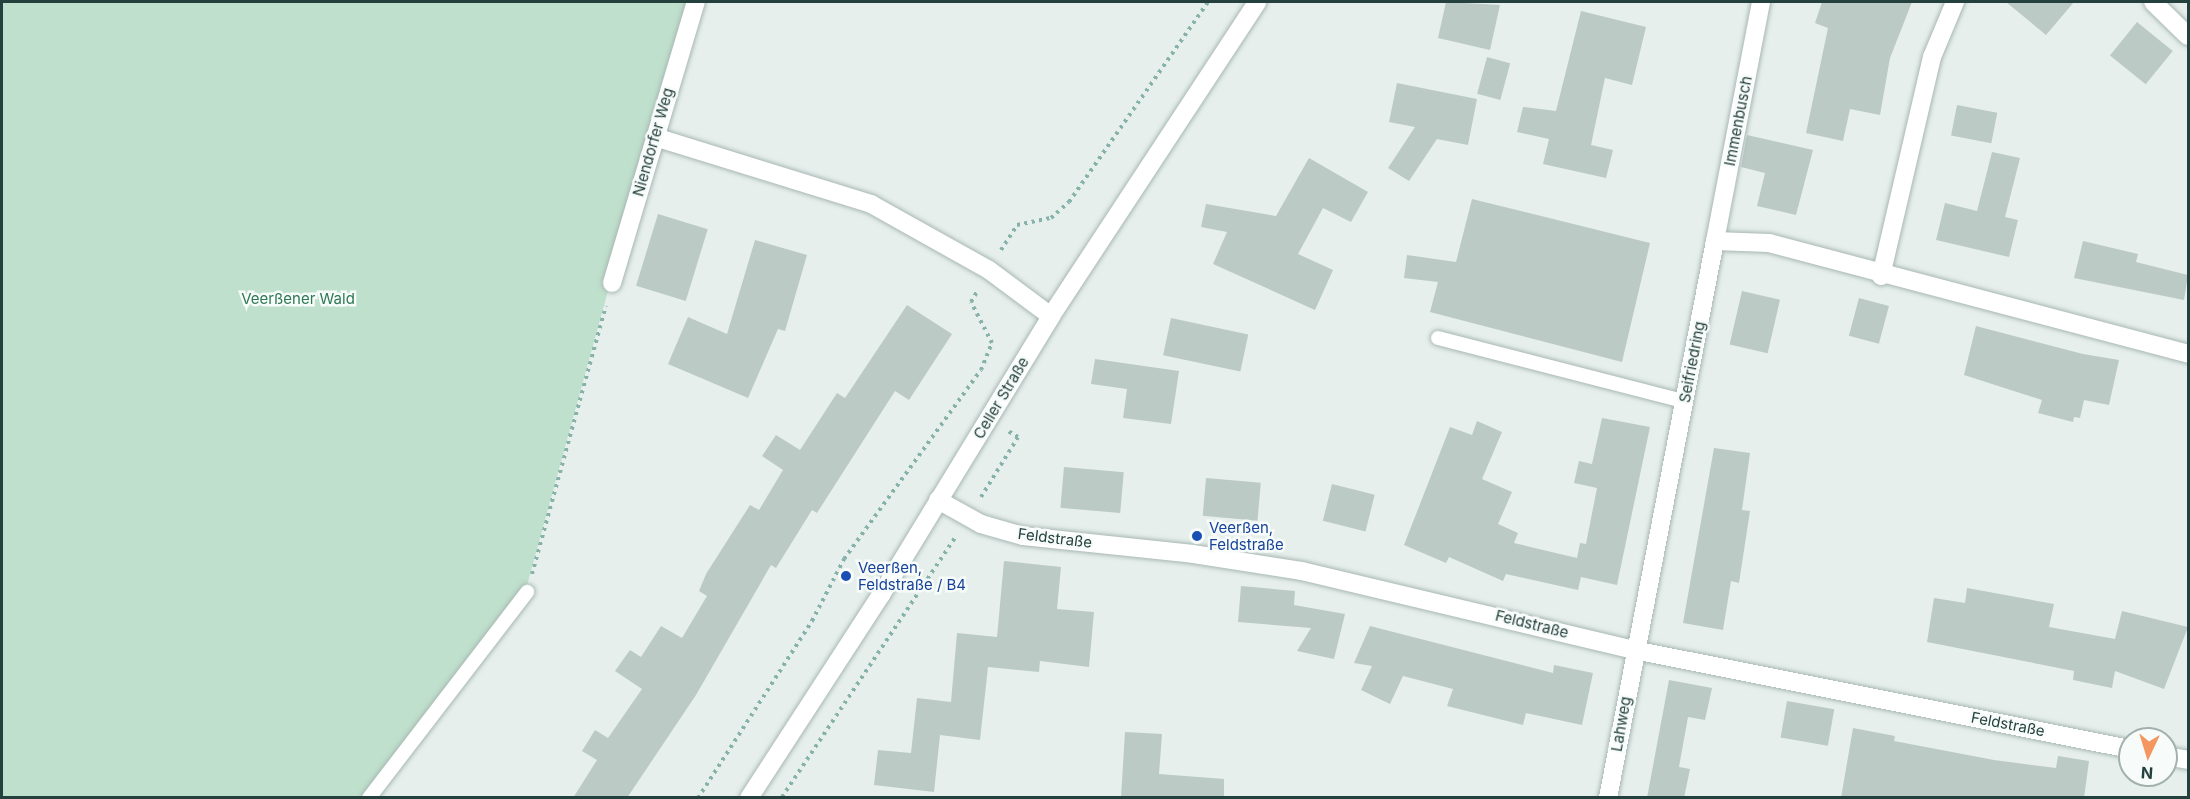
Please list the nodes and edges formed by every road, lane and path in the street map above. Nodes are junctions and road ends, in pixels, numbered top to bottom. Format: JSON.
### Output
{"nodes":[{"id":1,"x":696,"y":2,"type":"edge"},
{"id":2,"x":1208,"y":2,"type":"edge"},
{"id":3,"x":1257,"y":2,"type":"edge"},
{"id":4,"x":1761,"y":2,"type":"edge"},
{"id":5,"x":1955,"y":2,"type":"edge"},
{"id":6,"x":2153,"y":2,"type":"edge"},
{"id":7,"x":2188,"y":36,"type":"edge"},
{"id":8,"x":655,"y":137,"type":"junction"},
{"id":9,"x":1715,"y":241,"type":"junction"},
{"id":10,"x":989,"y":270,"type":"junction"},
{"id":11,"x":1881,"y":276,"type":"junction"},
{"id":12,"x":612,"y":283,"type":"joint"},
{"id":13,"x":1051,"y":316,"type":"junction"},
{"id":14,"x":1438,"y":338,"type":"dead end"},
{"id":15,"x":2188,"y":354,"type":"edge"},
{"id":16,"x":1684,"y":402,"type":"junction"},
{"id":17,"x":1018,"y":437,"type":"dead end"},
{"id":18,"x":938,"y":500,"type":"junction"},
{"id":19,"x":969,"y":517,"type":"junction"},
{"id":20,"x":527,"y":592,"type":"joint"},
{"id":21,"x":1634,"y":650,"type":"junction"},
{"id":22,"x":2118,"y":747,"type":"edge"},
{"id":23,"x":369,"y":798,"type":"edge"},
{"id":24,"x":698,"y":798,"type":"edge"},
{"id":25,"x":749,"y":798,"type":"edge"},
{"id":26,"x":781,"y":798,"type":"edge"},
{"id":27,"x":1608,"y":798,"type":"edge"}],
"edges":[{"from":1,"to":8,"type":"street","name":"Niendorfer Weg"},
{"from":2,"to":10,"type":"path"},
{"from":3,"to":13,"type":"street","name":"Celler Straße"},
{"from":4,"to":9,"type":"street","name":"Immenbusch"},
{"from":5,"to":11,"type":"street"},
{"from":6,"to":7,"type":"street"},
{"from":8,"to":10,"type":"street"},
{"from":8,"to":12,"type":"street","name":"Niendorfer Weg"},
{"from":9,"to":11,"type":"street"},
{"from":9,"to":16,"type":"street","name":"Seifriedring"},
{"from":10,"to":13,"type":"street"},
{"from":10,"to":24,"type":"path"},
{"from":11,"to":15,"type":"street"},
{"from":12,"to":20,"type":"path"},
{"from":13,"to":18,"type":"street","name":"Celler Straße"},
{"from":14,"to":16,"type":"lane"},
{"from":16,"to":21,"type":"street","name":"Seifriedring"},
{"from":17,"to":19,"type":"path"},
{"from":18,"to":19,"type":"street","name":"Feldstraße"},
{"from":18,"to":25,"type":"street","name":"Celler Straße"},
{"from":19,"to":21,"type":"street","name":"Feldstraße"},
{"from":19,"to":26,"type":"path"},
{"from":20,"to":23,"type":"lane"},
{"from":21,"to":22,"type":"street","name":"Feldstraße"},
{"from":21,"to":27,"type":"street","name":"Lahweg"}]}
